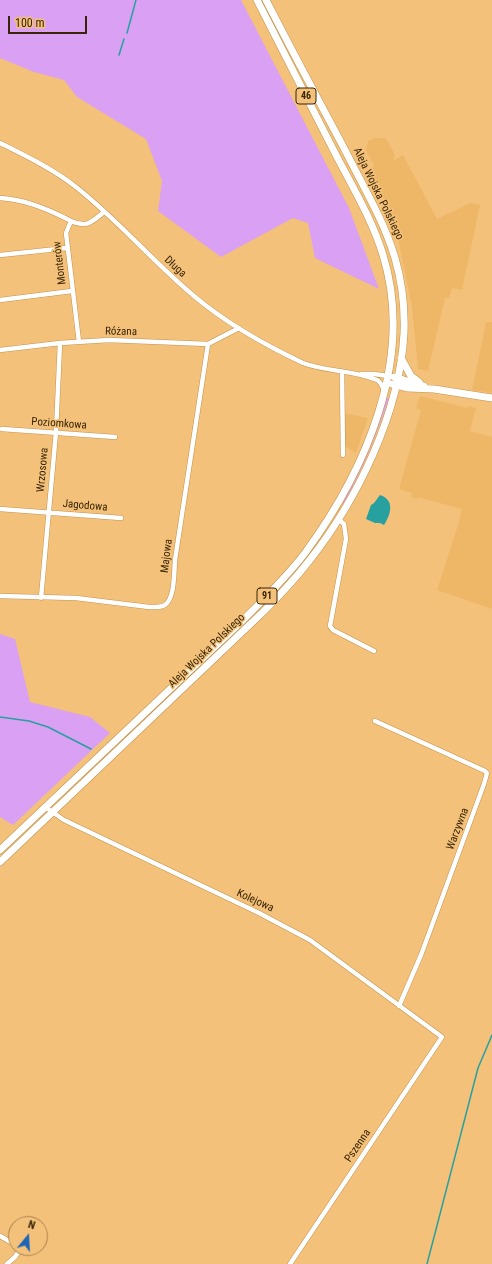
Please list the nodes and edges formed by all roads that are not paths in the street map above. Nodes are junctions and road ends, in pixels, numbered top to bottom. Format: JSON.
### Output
{"nodes":[{"id":1,"x":257,"y":0,"type":"edge"},
{"id":2,"x":266,"y":0,"type":"edge"},
{"id":3,"x":0,"y":143,"type":"edge"},
{"id":4,"x":0,"y":198,"type":"edge"},
{"id":5,"x":104,"y":212,"type":"junction"},
{"id":6,"x":71,"y":221,"type":"junction"},
{"id":7,"x":67,"y":248,"type":"junction"},
{"id":8,"x":0,"y":255,"type":"edge"},
{"id":9,"x":72,"y":291,"type":"junction"},
{"id":10,"x":0,"y":300,"type":"edge"},
{"id":11,"x":239,"y":328,"type":"junction"},
{"id":12,"x":79,"y":342,"type":"junction"},
{"id":13,"x":60,"y":343,"type":"junction"},
{"id":14,"x":208,"y":344,"type":"junction"},
{"id":15,"x":0,"y":350,"type":"edge"},
{"id":16,"x":401,"y":358,"type":"junction"},
{"id":17,"x":342,"y":372,"type":"junction"},
{"id":18,"x":356,"y":374,"type":"junction"},
{"id":19,"x":397,"y":381,"type":"junction"},
{"id":20,"x":386,"y":383,"type":"junction"},
{"id":21,"x":434,"y":389,"type":"junction"},
{"id":22,"x":492,"y":398,"type":"edge"},
{"id":23,"x":2,"y":429,"type":"dead end"},
{"id":24,"x":56,"y":432,"type":"junction"},
{"id":25,"x":115,"y":437,"type":"dead end"},
{"id":26,"x":343,"y":455,"type":"dead end"},
{"id":27,"x":0,"y":509,"type":"edge"},
{"id":28,"x":48,"y":512,"type":"junction"},
{"id":29,"x":121,"y":518,"type":"dead end"},
{"id":30,"x":338,"y":519,"type":"junction"},
{"id":31,"x":0,"y":596,"type":"edge"},
{"id":32,"x":41,"y":598,"type":"junction"},
{"id":33,"x":374,"y":651,"type":"dead end"},
{"id":34,"x":375,"y":721,"type":"dead end"},
{"id":35,"x":45,"y":807,"type":"junction"},
{"id":36,"x":53,"y":812,"type":"junction"},
{"id":37,"x":0,"y":850,"type":"edge"},
{"id":38,"x":0,"y":862,"type":"edge"},
{"id":39,"x":399,"y":1006,"type":"junction"},
{"id":40,"x":442,"y":1037,"type":"joint"},
{"id":41,"x":16,"y":1256,"type":"edge"},
{"id":42,"x":7,"y":1264,"type":"edge"},
{"id":43,"x":290,"y":1264,"type":"edge"}],
"edges":[{"from":1,"to":20,"type":"main road","name":"Aleja Wojska Polskiego","number":"46"},
{"from":2,"to":16,"type":"main road","name":"Aleja Wojska Polskiego","number":"46"},
{"from":3,"to":5,"type":"street","name":"Długa"},
{"from":4,"to":6,"type":"street"},
{"from":5,"to":6,"type":"street"},
{"from":5,"to":11,"type":"street","name":"Długa"},
{"from":6,"to":7,"type":"street","name":"Monterów"},
{"from":7,"to":8,"type":"street"},
{"from":7,"to":9,"type":"street","name":"Monterów"},
{"from":9,"to":10,"type":"street"},
{"from":9,"to":12,"type":"street","name":"Monterów"},
{"from":11,"to":14,"type":"street","name":"Różana"},
{"from":11,"to":17,"type":"street","name":"Długa"},
{"from":12,"to":13,"type":"street","name":"Różana"},
{"from":12,"to":14,"type":"street","name":"Różana"},
{"from":13,"to":15,"type":"street","name":"Różana"},
{"from":13,"to":24,"type":"street","name":"Wrzosowa"},
{"from":14,"to":32,"type":"street","name":"Majowa"},
{"from":16,"to":19,"type":"main road","name":"Aleja Wojska Polskiego","number":"91"},
{"from":16,"to":21,"type":"main road"},
{"from":17,"to":18,"type":"street","name":"Długa"},
{"from":17,"to":26,"type":"street"},
{"from":18,"to":20,"type":"street","name":"Długa"},
{"from":18,"to":20,"type":"street","name":"Długa"},
{"from":19,"to":20,"type":"main road"},
{"from":19,"to":21,"type":"main road"},
{"from":19,"to":30,"type":"main road","name":"Aleja Wojska Polskiego","number":"91"},
{"from":20,"to":35,"type":"main road","name":"Aleja Wojska Polskiego","number":"91"},
{"from":21,"to":22,"type":"main road"},
{"from":23,"to":24,"type":"street","name":"Poziomkowa"},
{"from":24,"to":25,"type":"street","name":"Poziomkowa"},
{"from":24,"to":28,"type":"street","name":"Wrzosowa"},
{"from":27,"to":28,"type":"street","name":"Jagodowa"},
{"from":28,"to":29,"type":"street","name":"Jagodowa"},
{"from":28,"to":32,"type":"street","name":"Wrzosowa"},
{"from":30,"to":33,"type":"street"},
{"from":30,"to":36,"type":"main road","name":"Aleja Wojska Polskiego","number":"91"},
{"from":31,"to":32,"type":"street","name":"Majowa"},
{"from":34,"to":39,"type":"street","name":"Warzywna"},
{"from":35,"to":36,"type":"street","name":"Kolejowa"},
{"from":35,"to":37,"type":"main road","name":"Aleja Wojska Polskiego","number":"91"},
{"from":36,"to":38,"type":"main road","name":"Aleja Wojska Polskiego","number":"91"},
{"from":36,"to":39,"type":"street","name":"Kolejowa"},
{"from":39,"to":40,"type":"street","name":"Kolejowa"},
{"from":40,"to":43,"type":"street","name":"Pszenna"},
{"from":41,"to":42,"type":"street"}]}
